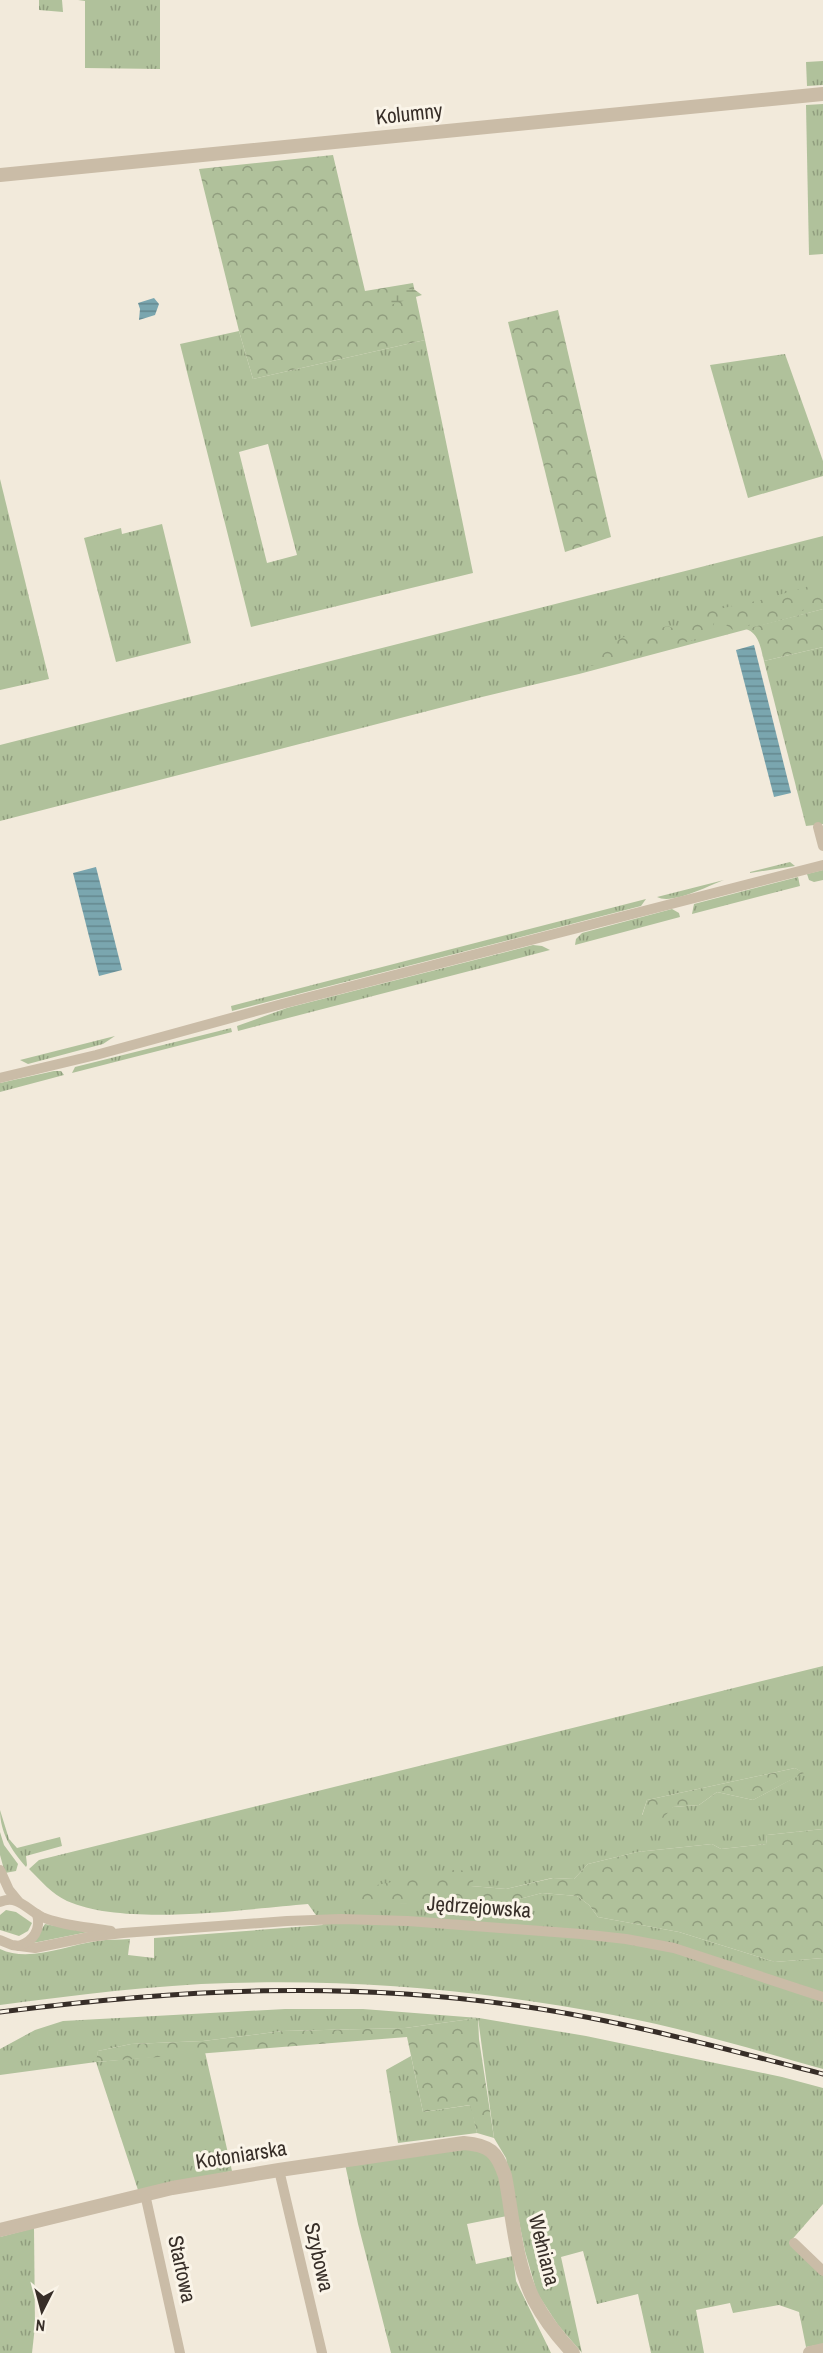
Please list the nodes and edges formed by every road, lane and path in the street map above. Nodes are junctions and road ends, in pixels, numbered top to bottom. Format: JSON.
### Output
{"nodes":[{"id":1,"x":823,"y":94,"type":"edge"},
{"id":2,"x":0,"y":175,"type":"edge"},
{"id":3,"x":818,"y":827,"type":"dead end"},
{"id":4,"x":823,"y":846,"type":"edge"},
{"id":5,"x":823,"y":865,"type":"edge"},
{"id":6,"x":0,"y":1078,"type":"edge"},
{"id":7,"x":0,"y":1870,"type":"edge"},
{"id":8,"x":18,"y":1901,"type":"junction"},
{"id":9,"x":0,"y":1902,"type":"edge"},
{"id":10,"x":37,"y":1914,"type":"junction"},
{"id":11,"x":123,"y":1934,"type":"junction"},
{"id":12,"x":0,"y":1940,"type":"edge"},
{"id":13,"x":18,"y":1947,"type":"junction"},
{"id":14,"x":823,"y":1997,"type":"edge"},
{"id":15,"x":491,"y":2150,"type":"joint"},
{"id":16,"x":279,"y":2170,"type":"junction"},
{"id":17,"x":145,"y":2194,"type":"junction"},
{"id":18,"x":0,"y":2230,"type":"edge"},
{"id":19,"x":794,"y":2243,"type":"dead end"},
{"id":20,"x":823,"y":2271,"type":"edge"},
{"id":21,"x":823,"y":2350,"type":"edge"},
{"id":22,"x":180,"y":2353,"type":"edge"},
{"id":23,"x":322,"y":2353,"type":"edge"},
{"id":24,"x":573,"y":2353,"type":"edge"},
{"id":25,"x":810,"y":2353,"type":"edge"}],
"edges":[{"from":1,"to":2,"type":"street","name":"Kolumny"},
{"from":3,"to":4,"type":"street"},
{"from":5,"to":6,"type":"street"},
{"from":7,"to":8,"type":"street"},
{"from":8,"to":9,"type":"street"},
{"from":8,"to":10,"type":"street","name":"Jędrzejowska"},
{"from":10,"to":11,"type":"street","name":"Jędrzejowska"},
{"from":10,"to":13,"type":"street"},
{"from":11,"to":13,"type":"street","name":"Jędrzejowska"},
{"from":11,"to":14,"type":"street","name":"Jędrzejowska"},
{"from":12,"to":13,"type":"street","name":"Jędrzejowska"},
{"from":15,"to":16,"type":"street","name":"Kotoniarska"},
{"from":15,"to":24,"type":"street","name":"Wełniana"},
{"from":16,"to":17,"type":"street","name":"Kotoniarska"},
{"from":16,"to":23,"type":"street","name":"Szybowa"},
{"from":17,"to":18,"type":"street","name":"Kotoniarska"},
{"from":17,"to":22,"type":"street","name":"Startowa"},
{"from":19,"to":20,"type":"street"},
{"from":21,"to":25,"type":"street"}]}
